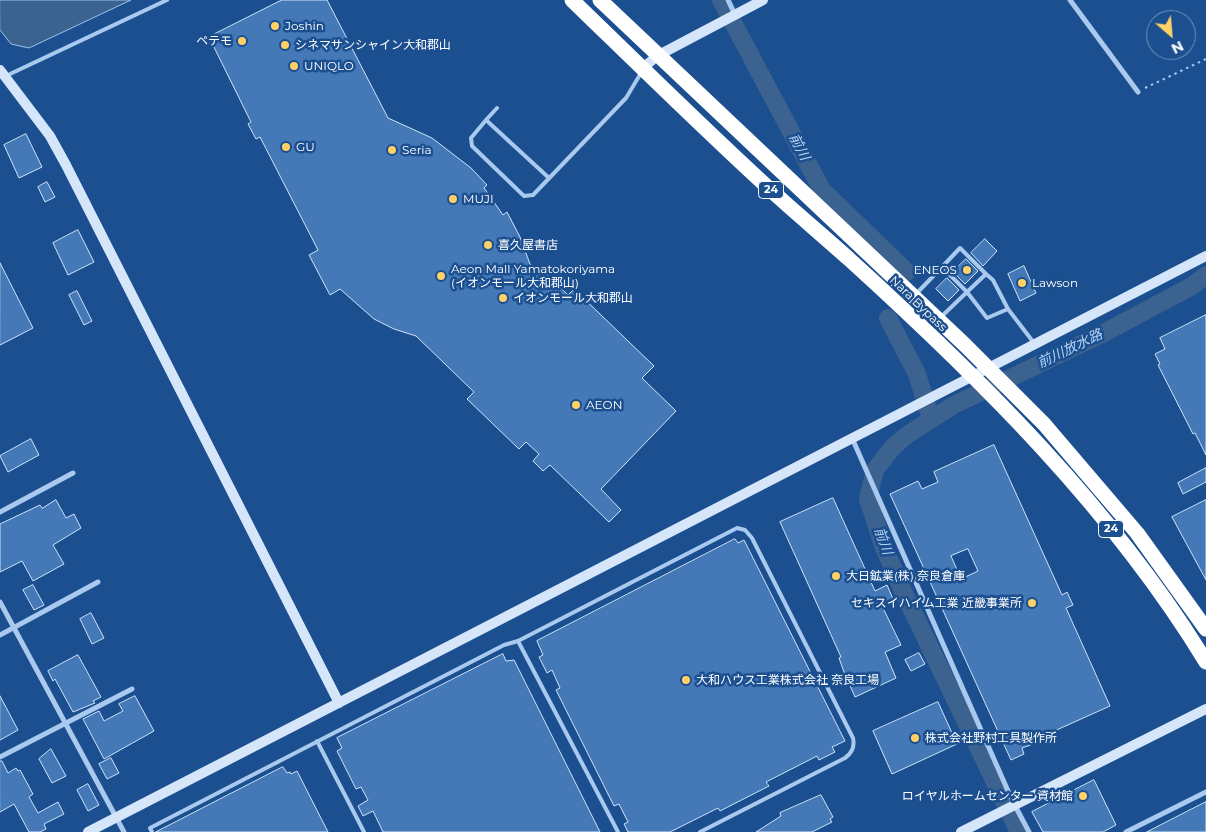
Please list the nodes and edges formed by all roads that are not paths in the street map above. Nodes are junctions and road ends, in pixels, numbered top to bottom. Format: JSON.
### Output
{"nodes":[{"id":1,"x":167,"y":0,"type":"edge"},
{"id":2,"x":572,"y":0,"type":"edge"},
{"id":3,"x":600,"y":0,"type":"edge"},
{"id":4,"x":728,"y":0,"type":"edge"},
{"id":5,"x":763,"y":0,"type":"edge"},
{"id":6,"x":1070,"y":0,"type":"edge"},
{"id":7,"x":735,"y":15,"type":"junction"},
{"id":8,"x":657,"y":56,"type":"junction"},
{"id":9,"x":643,"y":68,"type":"junction"},
{"id":10,"x":0,"y":70,"type":"edge"},
{"id":11,"x":10,"y":74,"type":"dead end"},
{"id":12,"x":1138,"y":92,"type":"road end"},
{"id":13,"x":497,"y":108,"type":"dead end"},
{"id":14,"x":486,"y":120,"type":"junction"},
{"id":15,"x":549,"y":178,"type":"junction"},
{"id":16,"x":1204,"y":257,"type":"edge"},
{"id":17,"x":942,"y":267,"type":"junction"},
{"id":18,"x":986,"y":274,"type":"junction"},
{"id":19,"x":967,"y":292,"type":"junction"},
{"id":20,"x":914,"y":296,"type":"junction"},
{"id":21,"x":1008,"y":309,"type":"junction"},
{"id":22,"x":938,"y":320,"type":"junction"},
{"id":23,"x":1036,"y":345,"type":"junction"},
{"id":24,"x":994,"y":373,"type":"junction"},
{"id":25,"x":978,"y":382,"type":"junction"},
{"id":26,"x":852,"y":438,"type":"junction"},
{"id":27,"x":73,"y":473,"type":"dead end"},
{"id":28,"x":0,"y":512,"type":"edge"},
{"id":29,"x":98,"y":582,"type":"dead end"},
{"id":30,"x":0,"y":602,"type":"edge"},
{"id":31,"x":14,"y":627,"type":"junction"},
{"id":32,"x":1206,"y":629,"type":"edge"},
{"id":33,"x":0,"y":635,"type":"edge"},
{"id":34,"x":518,"y":641,"type":"junction"},
{"id":35,"x":1206,"y":662,"type":"edge"},
{"id":36,"x":132,"y":689,"type":"dead end"},
{"id":37,"x":339,"y":704,"type":"junction"},
{"id":38,"x":1206,"y":709,"type":"edge"},
{"id":39,"x":66,"y":722,"type":"junction"},
{"id":40,"x":317,"y":741,"type":"junction"},
{"id":41,"x":0,"y":757,"type":"edge"},
{"id":42,"x":1206,"y":792,"type":"edge"},
{"id":43,"x":1015,"y":805,"type":"junction"},
{"id":44,"x":116,"y":817,"type":"junction"},
{"id":45,"x":88,"y":832,"type":"edge"},
{"id":46,"x":124,"y":832,"type":"edge"},
{"id":47,"x":152,"y":832,"type":"edge"},
{"id":48,"x":364,"y":832,"type":"edge"},
{"id":49,"x":618,"y":832,"type":"edge"},
{"id":50,"x":700,"y":832,"type":"edge"},
{"id":51,"x":961,"y":832,"type":"edge"},
{"id":52,"x":1029,"y":832,"type":"edge"},
{"id":53,"x":1126,"y":832,"type":"edge"}],
"edges":[{"from":1,"to":11,"type":"lane"},
{"from":2,"to":9,"type":"highway","name":"Nara Bypass","number":"24"},
{"from":3,"to":8,"type":"highway","name":"Nara Bypass","number":"24"},
{"from":4,"to":7,"type":"street"},
{"from":5,"to":7,"type":"street"},
{"from":6,"to":12,"type":"street"},
{"from":7,"to":8,"type":"street"},
{"from":8,"to":9,"type":"street"},
{"from":8,"to":20,"type":"highway","name":"Nara Bypass","number":"24"},
{"from":9,"to":15,"type":"lane"},
{"from":9,"to":25,"type":"highway","name":"Nara Bypass","number":"24"},
{"from":10,"to":37,"type":"street"},
{"from":13,"to":14,"type":"lane"},
{"from":14,"to":15,"type":"lane"},
{"from":14,"to":15,"type":"lane"},
{"from":16,"to":23,"type":"street"},
{"from":17,"to":18,"type":"lane"},
{"from":17,"to":19,"type":"lane"},
{"from":17,"to":20,"type":"lane"},
{"from":18,"to":19,"type":"lane"},
{"from":18,"to":21,"type":"lane"},
{"from":19,"to":21,"type":"lane"},
{"from":19,"to":22,"type":"lane"},
{"from":20,"to":22,"type":"highway","name":"Nara Bypass","number":"24"},
{"from":21,"to":23,"type":"lane"},
{"from":22,"to":24,"type":"highway","name":"Nara Bypass","number":"24"},
{"from":23,"to":24,"type":"street"},
{"from":24,"to":25,"type":"street"},
{"from":24,"to":32,"type":"highway","name":"Nara Bypass","number":"24"},
{"from":25,"to":26,"type":"street"},
{"from":25,"to":35,"type":"highway","name":"Nara Bypass","number":"24"},
{"from":26,"to":37,"type":"street"},
{"from":26,"to":43,"type":"street"},
{"from":27,"to":28,"type":"street"},
{"from":29,"to":31,"type":"street"},
{"from":30,"to":31,"type":"street"},
{"from":31,"to":33,"type":"street"},
{"from":31,"to":39,"type":"street"},
{"from":34,"to":40,"type":"lane"},
{"from":34,"to":49,"type":"lane"},
{"from":34,"to":50,"type":"lane"},
{"from":36,"to":39,"type":"street"},
{"from":37,"to":44,"type":"street"},
{"from":38,"to":43,"type":"street"},
{"from":39,"to":41,"type":"street"},
{"from":39,"to":44,"type":"street"},
{"from":40,"to":47,"type":"lane"},
{"from":40,"to":48,"type":"lane"},
{"from":42,"to":53,"type":"street"},
{"from":43,"to":51,"type":"street"},
{"from":43,"to":52,"type":"street"},
{"from":44,"to":45,"type":"street"},
{"from":44,"to":46,"type":"street"}]}
